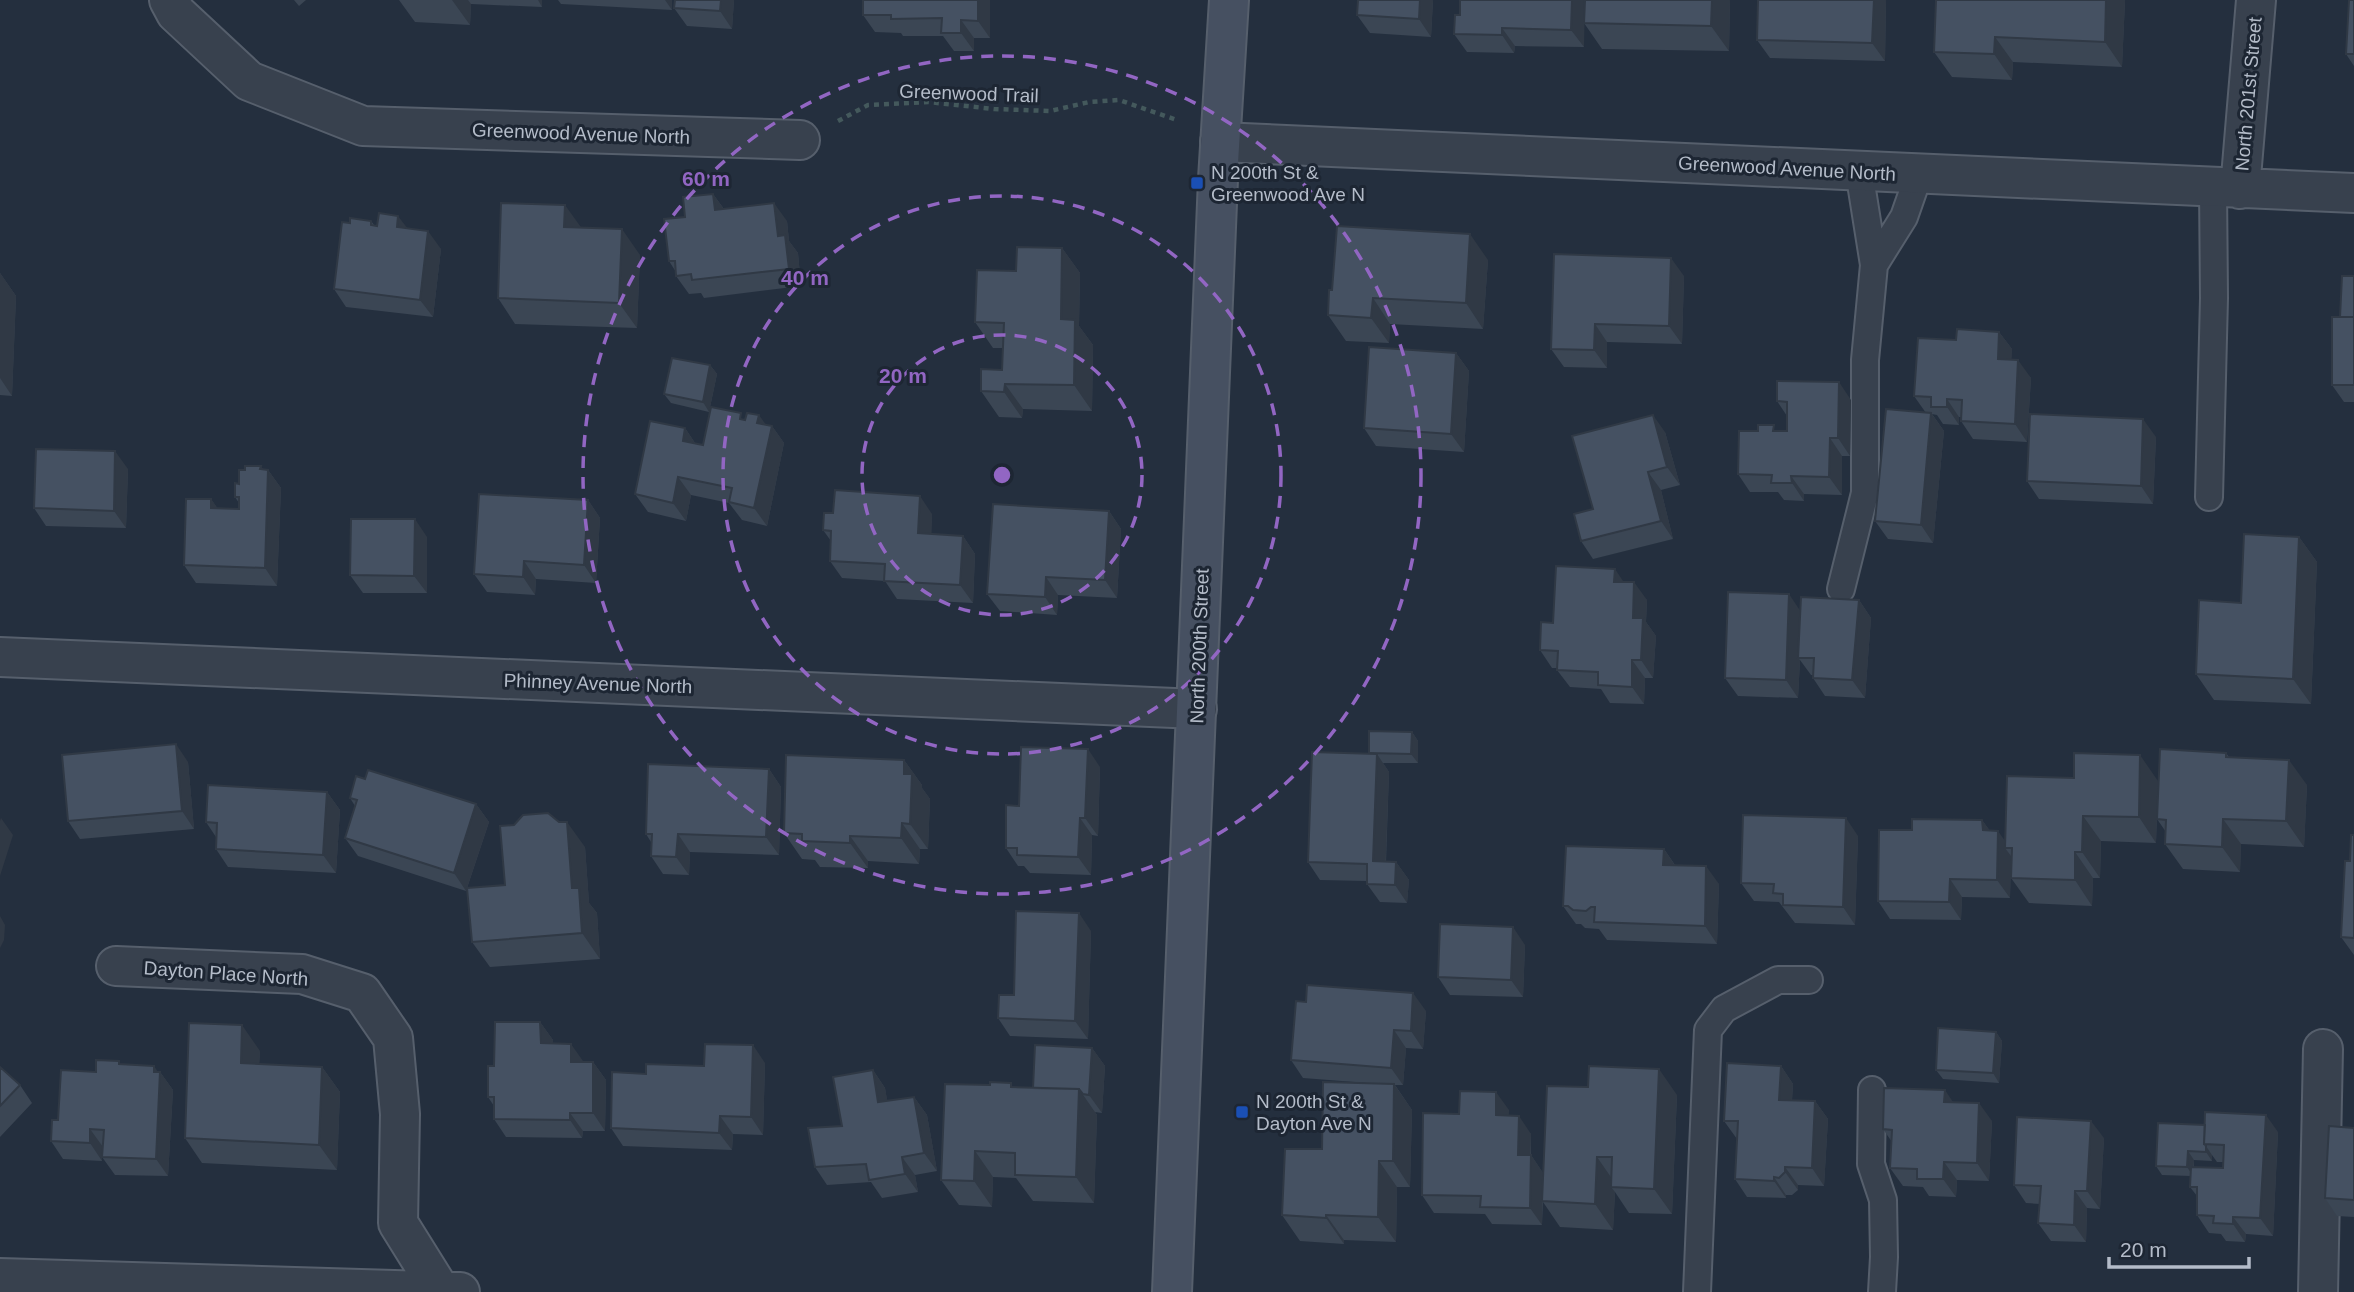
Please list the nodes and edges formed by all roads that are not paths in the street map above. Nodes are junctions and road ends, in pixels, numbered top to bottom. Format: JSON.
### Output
{"nodes":[{"id":1,"x":169,"y":0,"type":"edge"},
{"id":2,"x":1230,"y":0,"type":"edge"},
{"id":3,"x":2256,"y":0,"type":"edge"},
{"id":4,"x":800,"y":140,"type":"road end"},
{"id":5,"x":1220,"y":142,"type":"junction"},
{"id":6,"x":1859,"y":171,"type":"junction"},
{"id":7,"x":1919,"y":174,"type":"junction"},
{"id":8,"x":2227,"y":188,"type":"junction"},
{"id":9,"x":2354,"y":193,"type":"edge"},
{"id":10,"x":1874,"y":265,"type":"junction"},
{"id":11,"x":2209,"y":496,"type":"dead end"},
{"id":12,"x":1841,"y":589,"type":"dead end"},
{"id":13,"x":0,"y":657,"type":"edge"},
{"id":14,"x":1197,"y":709,"type":"junction"},
{"id":15,"x":116,"y":966,"type":"dead end"},
{"id":16,"x":1809,"y":980,"type":"dead end"},
{"id":17,"x":2323,"y":1049,"type":"dead end"},
{"id":18,"x":1872,"y":1090,"type":"dead end"},
{"id":19,"x":0,"y":1278,"type":"edge"},
{"id":20,"x":201,"y":1288,"type":"edge"},
{"id":21,"x":449,"y":1292,"type":"edge"},
{"id":22,"x":1172,"y":1292,"type":"edge"},
{"id":23,"x":1698,"y":1292,"type":"edge"},
{"id":24,"x":1882,"y":1292,"type":"edge"},
{"id":25,"x":2318,"y":1292,"type":"edge"}],
"edges":[{"from":1,"to":4,"type":"street","name":"Greenwood Avenue North"},
{"from":2,"to":5,"type":"street","name":"North 200th Street"},
{"from":3,"to":8,"type":"street","name":"North 201st Street"},
{"from":5,"to":6,"type":"street","name":"Greenwood Avenue North"},
{"from":5,"to":14,"type":"street","name":"North 200th Street"},
{"from":6,"to":7,"type":"street","name":"Greenwood Avenue North"},
{"from":6,"to":10,"type":"lane"},
{"from":7,"to":8,"type":"street","name":"Greenwood Avenue North"},
{"from":7,"to":10,"type":"lane"},
{"from":8,"to":9,"type":"street","name":"Greenwood Avenue North"},
{"from":8,"to":11,"type":"lane"},
{"from":10,"to":12,"type":"lane"},
{"from":13,"to":14,"type":"street","name":"Phinney Avenue North"},
{"from":14,"to":22,"type":"street","name":"North 200th Street"},
{"from":15,"to":21,"type":"street","name":"Dayton Place North"},
{"from":16,"to":23,"type":"lane"},
{"from":17,"to":25,"type":"street"},
{"from":18,"to":24,"type":"lane"},
{"from":19,"to":20,"type":"street"},
{"from":20,"to":21,"type":"street"}]}
